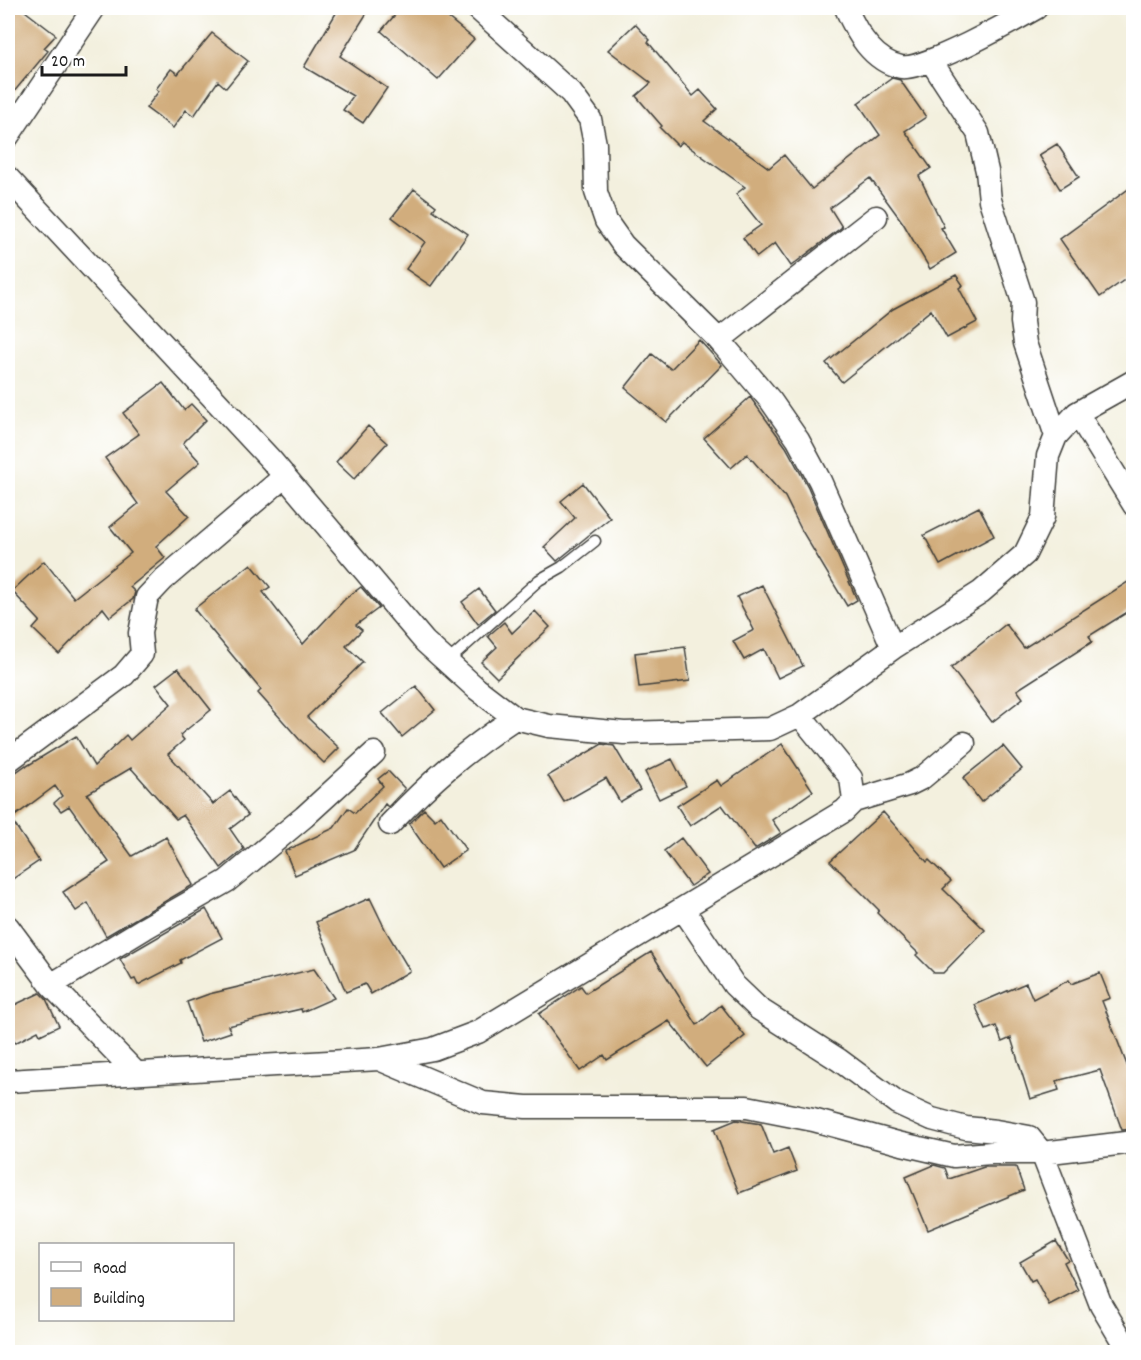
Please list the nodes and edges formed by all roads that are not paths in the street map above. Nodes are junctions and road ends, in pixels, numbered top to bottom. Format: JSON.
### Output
{"nodes":[{"id":1,"x":94,"y":8,"type":"edge"},
{"id":2,"x":477,"y":8,"type":"edge"},
{"id":3,"x":846,"y":8,"type":"edge"},
{"id":4,"x":1036,"y":8,"type":"edge"},
{"id":5,"x":931,"y":61,"type":"junction"},
{"id":6,"x":8,"y":136,"type":"edge"},
{"id":7,"x":8,"y":178,"type":"edge"},
{"id":8,"x":876,"y":217,"type":"dead end"},
{"id":9,"x":719,"y":340,"type":"junction"},
{"id":10,"x":1134,"y":381,"type":"edge"},
{"id":11,"x":1077,"y":413,"type":"junction"},
{"id":12,"x":1056,"y":436,"type":"junction"},
{"id":13,"x":285,"y":476,"type":"junction"},
{"id":14,"x":1134,"y":505,"type":"edge"},
{"id":15,"x":595,"y":541,"type":"dead end"},
{"id":16,"x":893,"y":648,"type":"junction"},
{"id":17,"x":447,"y":662,"type":"junction"},
{"id":18,"x":800,"y":715,"type":"junction"},
{"id":19,"x":515,"y":718,"type":"junction"},
{"id":20,"x":964,"y":743,"type":"dead end"},
{"id":21,"x":374,"y":753,"type":"dead end"},
{"id":22,"x":8,"y":761,"type":"edge"},
{"id":23,"x":854,"y":801,"type":"junction"},
{"id":24,"x":390,"y":824,"type":"dead end"},
{"id":25,"x":683,"y":909,"type":"junction"},
{"id":26,"x":8,"y":927,"type":"edge"},
{"id":27,"x":51,"y":985,"type":"junction"},
{"id":28,"x":379,"y":1059,"type":"junction"},
{"id":29,"x":136,"y":1073,"type":"junction"},
{"id":30,"x":8,"y":1081,"type":"edge"},
{"id":31,"x":1134,"y":1142,"type":"edge"},
{"id":32,"x":1042,"y":1153,"type":"junction"},
{"id":33,"x":1129,"y":1353,"type":"edge"}],
"edges":[{"from":1,"to":6,"type":"street"},
{"from":2,"to":9,"type":"street"},
{"from":3,"to":5,"type":"street"},
{"from":4,"to":5,"type":"street"},
{"from":5,"to":12,"type":"street"},
{"from":7,"to":13,"type":"street"},
{"from":8,"to":9,"type":"street"},
{"from":9,"to":16,"type":"street"},
{"from":10,"to":11,"type":"street"},
{"from":11,"to":12,"type":"street"},
{"from":11,"to":14,"type":"street"},
{"from":12,"to":16,"type":"street"},
{"from":13,"to":17,"type":"street"},
{"from":13,"to":22,"type":"street"},
{"from":15,"to":17,"type":"lane"},
{"from":16,"to":18,"type":"street"},
{"from":17,"to":19,"type":"street"},
{"from":18,"to":19,"type":"street"},
{"from":18,"to":23,"type":"street"},
{"from":19,"to":24,"type":"street"},
{"from":20,"to":23,"type":"street"},
{"from":21,"to":27,"type":"street"},
{"from":23,"to":25,"type":"street"},
{"from":25,"to":28,"type":"street"},
{"from":25,"to":32,"type":"street"},
{"from":26,"to":27,"type":"street"},
{"from":27,"to":29,"type":"street"},
{"from":28,"to":29,"type":"street"},
{"from":28,"to":32,"type":"street"},
{"from":29,"to":30,"type":"street"},
{"from":31,"to":32,"type":"street"},
{"from":32,"to":33,"type":"street"}]}
